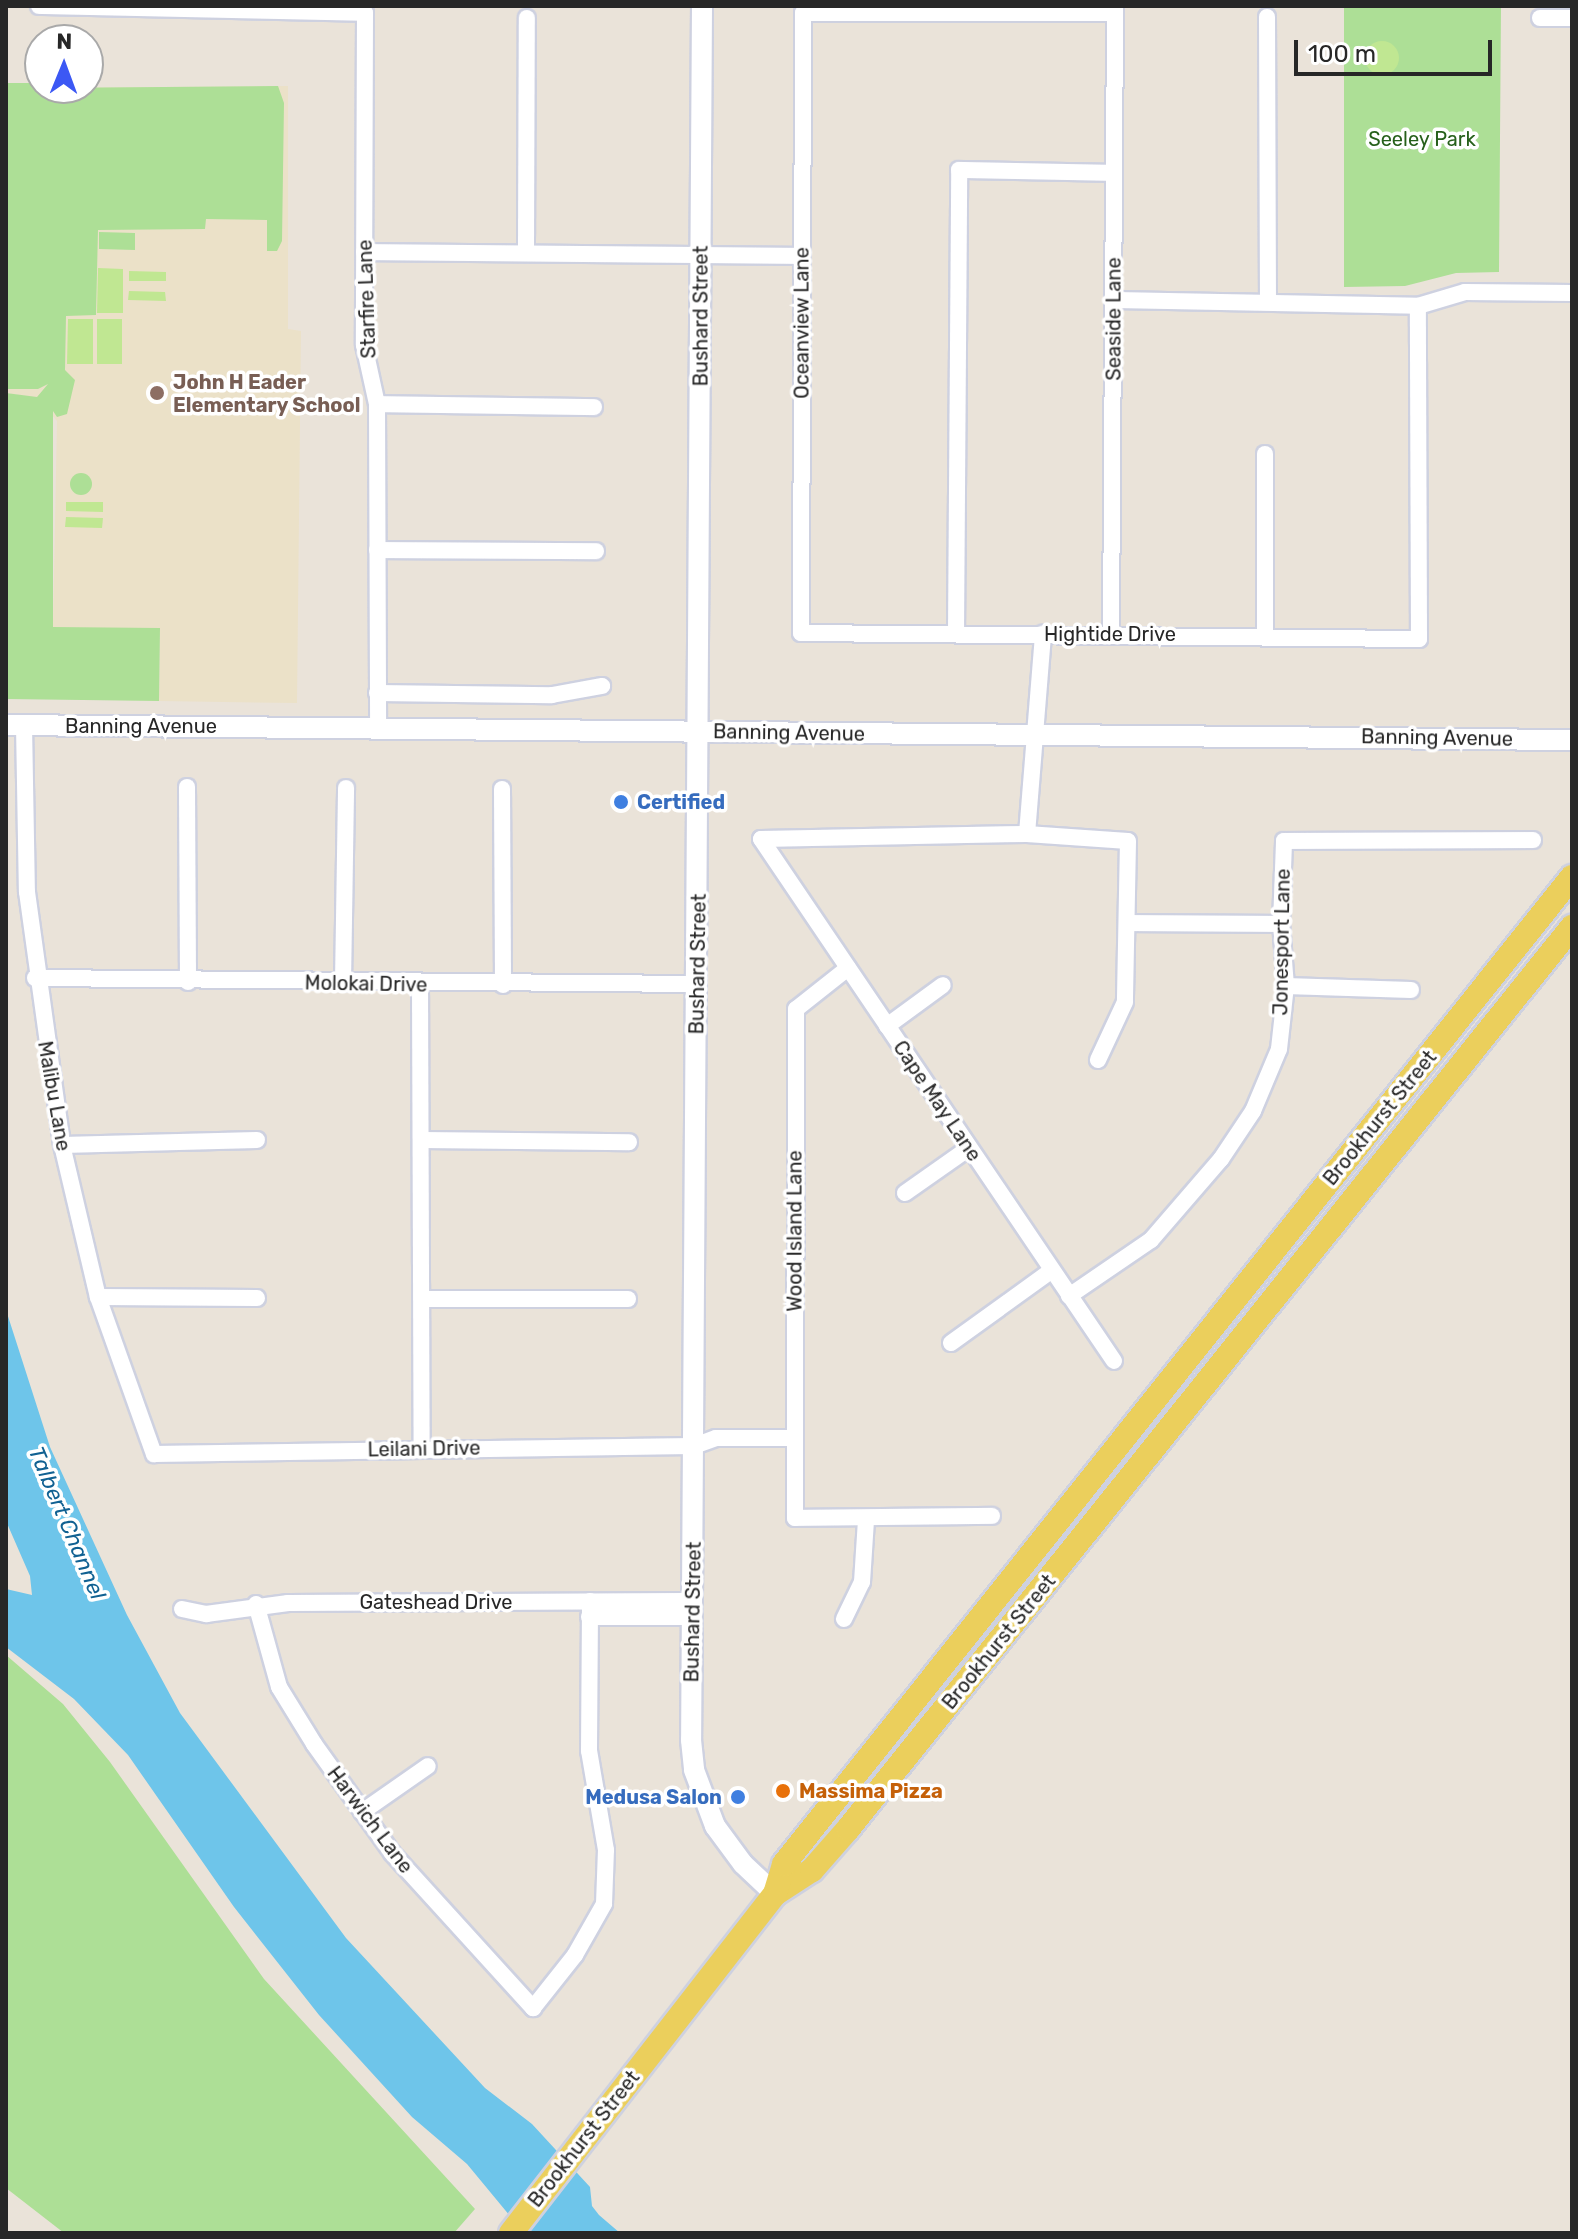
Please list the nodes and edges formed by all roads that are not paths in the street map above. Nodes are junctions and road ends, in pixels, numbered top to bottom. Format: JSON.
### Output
{"nodes":[{"id":1,"x":702,"y":6,"type":"edge"},
{"id":2,"x":40,"y":7,"type":"edge"},
{"id":3,"x":1115,"y":10,"type":"edge"},
{"id":4,"x":1267,"y":17,"type":"dead end"},
{"id":5,"x":527,"y":18,"type":"dead end"},
{"id":6,"x":1540,"y":18,"type":"dead end"},
{"id":7,"x":1572,"y":18,"type":"edge"},
{"id":8,"x":1111,"y":173,"type":"junction"},
{"id":9,"x":526,"y":249,"type":"junction"},
{"id":10,"x":364,"y":252,"type":"junction"},
{"id":11,"x":701,"y":256,"type":"junction"},
{"id":12,"x":802,"y":256,"type":"junction"},
{"id":13,"x":1572,"y":293,"type":"edge"},
{"id":14,"x":1115,"y":300,"type":"junction"},
{"id":15,"x":1268,"y":302,"type":"junction"},
{"id":16,"x":1418,"y":306,"type":"junction"},
{"id":17,"x":377,"y":404,"type":"junction"},
{"id":18,"x":594,"y":407,"type":"dead end"},
{"id":19,"x":1265,"y":454,"type":"dead end"},
{"id":20,"x":377,"y":550,"type":"junction"},
{"id":21,"x":596,"y":551,"type":"dead end"},
{"id":22,"x":801,"y":633,"type":"joint"},
{"id":23,"x":956,"y":633,"type":"junction"},
{"id":24,"x":1111,"y":633,"type":"junction"},
{"id":25,"x":1043,"y":634,"type":"junction"},
{"id":26,"x":1265,"y":636,"type":"junction"},
{"id":27,"x":602,"y":686,"type":"dead end"},
{"id":28,"x":377,"y":693,"type":"junction"},
{"id":29,"x":15,"y":725,"type":"edge"},
{"id":30,"x":378,"y":728,"type":"junction"},
{"id":31,"x":700,"y":732,"type":"junction"},
{"id":32,"x":1035,"y":735,"type":"junction"},
{"id":33,"x":1572,"y":740,"type":"edge"},
{"id":34,"x":187,"y":787,"type":"dead end"},
{"id":35,"x":346,"y":788,"type":"dead end"},
{"id":36,"x":502,"y":789,"type":"dead end"},
{"id":37,"x":1027,"y":834,"type":"junction"},
{"id":38,"x":1533,"y":840,"type":"dead end"},
{"id":39,"x":1572,"y":877,"type":"edge"},
{"id":40,"x":1128,"y":923,"type":"junction"},
{"id":41,"x":1281,"y":924,"type":"junction"},
{"id":42,"x":1572,"y":927,"type":"edge"},
{"id":43,"x":848,"y":968,"type":"junction"},
{"id":44,"x":35,"y":978,"type":"junction"},
{"id":45,"x":188,"y":982,"type":"junction"},
{"id":46,"x":343,"y":983,"type":"junction"},
{"id":47,"x":698,"y":984,"type":"junction"},
{"id":48,"x":420,"y":985,"type":"junction"},
{"id":49,"x":503,"y":985,"type":"junction"},
{"id":50,"x":943,"y":985,"type":"dead end"},
{"id":51,"x":1286,"y":986,"type":"junction"},
{"id":52,"x":1411,"y":990,"type":"dead end"},
{"id":53,"x":887,"y":1026,"type":"junction"},
{"id":54,"x":1098,"y":1060,"type":"dead end"},
{"id":55,"x":257,"y":1140,"type":"dead end"},
{"id":56,"x":422,"y":1140,"type":"junction"},
{"id":57,"x":629,"y":1142,"type":"dead end"},
{"id":58,"x":62,"y":1145,"type":"junction"},
{"id":59,"x":969,"y":1148,"type":"junction"},
{"id":60,"x":905,"y":1193,"type":"dead end"},
{"id":61,"x":1051,"y":1271,"type":"junction"},
{"id":62,"x":1069,"y":1296,"type":"junction"},
{"id":63,"x":98,"y":1297,"type":"junction"},
{"id":64,"x":257,"y":1298,"type":"dead end"},
{"id":65,"x":422,"y":1299,"type":"junction"},
{"id":66,"x":628,"y":1299,"type":"dead end"},
{"id":67,"x":951,"y":1343,"type":"dead end"},
{"id":68,"x":1189,"y":1359,"type":"junction"},
{"id":69,"x":1114,"y":1361,"type":"dead end"},
{"id":70,"x":1211,"y":1377,"type":"junction"},
{"id":71,"x":794,"y":1438,"type":"junction"},
{"id":72,"x":694,"y":1446,"type":"junction"},
{"id":73,"x":422,"y":1449,"type":"junction"},
{"id":74,"x":154,"y":1454,"type":"joint"},
{"id":75,"x":992,"y":1516,"type":"dead end"},
{"id":76,"x":866,"y":1520,"type":"junction"},
{"id":77,"x":256,"y":1604,"type":"junction"},
{"id":78,"x":182,"y":1609,"type":"dead end"},
{"id":79,"x":590,"y":1609,"type":"junction"},
{"id":80,"x":692,"y":1609,"type":"junction"},
{"id":81,"x":844,"y":1619,"type":"dead end"},
{"id":82,"x":428,"y":1766,"type":"dead end"},
{"id":83,"x":362,"y":1812,"type":"junction"},
{"id":84,"x":775,"y":1894,"type":"junction"},
{"id":85,"x":511,"y":2233,"type":"edge"}],
"edges":[{"from":1,"to":11,"type":"street","name":"Bushard Street"},
{"from":2,"to":10,"type":"street","name":"Starfire Lane"},
{"from":3,"to":8,"type":"street","name":"Seaside Lane"},
{"from":3,"to":12,"type":"street","name":"Oceanview Lane"},
{"from":4,"to":15,"type":"street"},
{"from":5,"to":9,"type":"street"},
{"from":6,"to":7,"type":"street"},
{"from":8,"to":14,"type":"street","name":"Seaside Lane"},
{"from":8,"to":23,"type":"street"},
{"from":9,"to":10,"type":"street"},
{"from":9,"to":11,"type":"street"},
{"from":10,"to":17,"type":"street","name":"Starfire Lane"},
{"from":11,"to":12,"type":"street"},
{"from":11,"to":31,"type":"street","name":"Bushard Street"},
{"from":12,"to":22,"type":"street","name":"Oceanview Lane"},
{"from":13,"to":16,"type":"street"},
{"from":14,"to":15,"type":"street"},
{"from":14,"to":24,"type":"street","name":"Seaside Lane"},
{"from":15,"to":16,"type":"street"},
{"from":16,"to":26,"type":"street","name":"Hightide Drive"},
{"from":17,"to":18,"type":"street"},
{"from":17,"to":20,"type":"street","name":"Starfire Lane"},
{"from":19,"to":26,"type":"street"},
{"from":20,"to":21,"type":"street"},
{"from":20,"to":28,"type":"street","name":"Starfire Lane"},
{"from":22,"to":23,"type":"street","name":"Hightide Drive"},
{"from":23,"to":25,"type":"street","name":"Hightide Drive"},
{"from":24,"to":25,"type":"street","name":"Hightide Drive"},
{"from":24,"to":26,"type":"street","name":"Hightide Drive"},
{"from":25,"to":32,"type":"street"},
{"from":27,"to":28,"type":"street"},
{"from":28,"to":30,"type":"street","name":"Starfire Lane"},
{"from":29,"to":30,"type":"street","name":"Banning Avenue"},
{"from":29,"to":44,"type":"street","name":"Malibu Lane"},
{"from":30,"to":31,"type":"street","name":"Banning Avenue"},
{"from":31,"to":32,"type":"street","name":"Banning Avenue"},
{"from":31,"to":47,"type":"street","name":"Bushard Street"},
{"from":32,"to":33,"type":"street","name":"Banning Avenue"},
{"from":32,"to":37,"type":"street"},
{"from":34,"to":45,"type":"street"},
{"from":35,"to":46,"type":"street"},
{"from":36,"to":49,"type":"street"},
{"from":37,"to":40,"type":"street"},
{"from":37,"to":43,"type":"street","name":"Cape May Lane"},
{"from":38,"to":41,"type":"street","name":"Jonesport Lane"},
{"from":39,"to":68,"type":"main road","name":"Brookhurst Street"},
{"from":40,"to":41,"type":"street"},
{"from":40,"to":54,"type":"street"},
{"from":41,"to":51,"type":"street","name":"Jonesport Lane"},
{"from":42,"to":70,"type":"main road","name":"Brookhurst Street"},
{"from":43,"to":53,"type":"street","name":"Cape May Lane"},
{"from":43,"to":71,"type":"street","name":"Wood Island Lane"},
{"from":44,"to":45,"type":"street","name":"Molokai Drive"},
{"from":44,"to":58,"type":"street","name":"Malibu Lane"},
{"from":45,"to":46,"type":"street","name":"Molokai Drive"},
{"from":46,"to":48,"type":"street","name":"Molokai Drive"},
{"from":47,"to":49,"type":"street","name":"Molokai Drive"},
{"from":47,"to":72,"type":"street","name":"Bushard Street"},
{"from":48,"to":49,"type":"street","name":"Molokai Drive"},
{"from":48,"to":56,"type":"street"},
{"from":50,"to":53,"type":"street"},
{"from":51,"to":52,"type":"street"},
{"from":51,"to":62,"type":"street","name":"Jonesport Lane"},
{"from":53,"to":59,"type":"street","name":"Cape May Lane"},
{"from":55,"to":58,"type":"street"},
{"from":56,"to":57,"type":"street"},
{"from":56,"to":65,"type":"street"},
{"from":58,"to":63,"type":"street","name":"Malibu Lane"},
{"from":59,"to":60,"type":"street"},
{"from":59,"to":61,"type":"street","name":"Cape May Lane"},
{"from":61,"to":62,"type":"street","name":"Cape May Lane"},
{"from":61,"to":67,"type":"street"},
{"from":62,"to":69,"type":"street","name":"Cape May Lane"},
{"from":63,"to":64,"type":"street"},
{"from":63,"to":74,"type":"street","name":"Malibu Lane"},
{"from":65,"to":66,"type":"street"},
{"from":65,"to":73,"type":"street"},
{"from":68,"to":70,"type":"main road"},
{"from":68,"to":84,"type":"main road","name":"Brookhurst Street"},
{"from":70,"to":84,"type":"main road","name":"Brookhurst Street"},
{"from":71,"to":72,"type":"street","name":"Leilani Drive"},
{"from":71,"to":76,"type":"street","name":"Wood Island Lane"},
{"from":72,"to":73,"type":"street","name":"Leilani Drive"},
{"from":72,"to":80,"type":"street","name":"Bushard Street"},
{"from":73,"to":74,"type":"street","name":"Leilani Drive"},
{"from":75,"to":76,"type":"street"},
{"from":76,"to":81,"type":"street"},
{"from":77,"to":78,"type":"street","name":"Gateshead Drive"},
{"from":77,"to":79,"type":"street","name":"Gateshead Drive"},
{"from":77,"to":83,"type":"street","name":"Harwich Lane"},
{"from":79,"to":80,"type":"street","name":"Gateshead Drive"},
{"from":79,"to":83,"type":"street","name":"Harwich Lane"},
{"from":80,"to":84,"type":"street","name":"Bushard Street"},
{"from":82,"to":83,"type":"street"},
{"from":84,"to":85,"type":"main road","name":"Brookhurst Street"}]}
